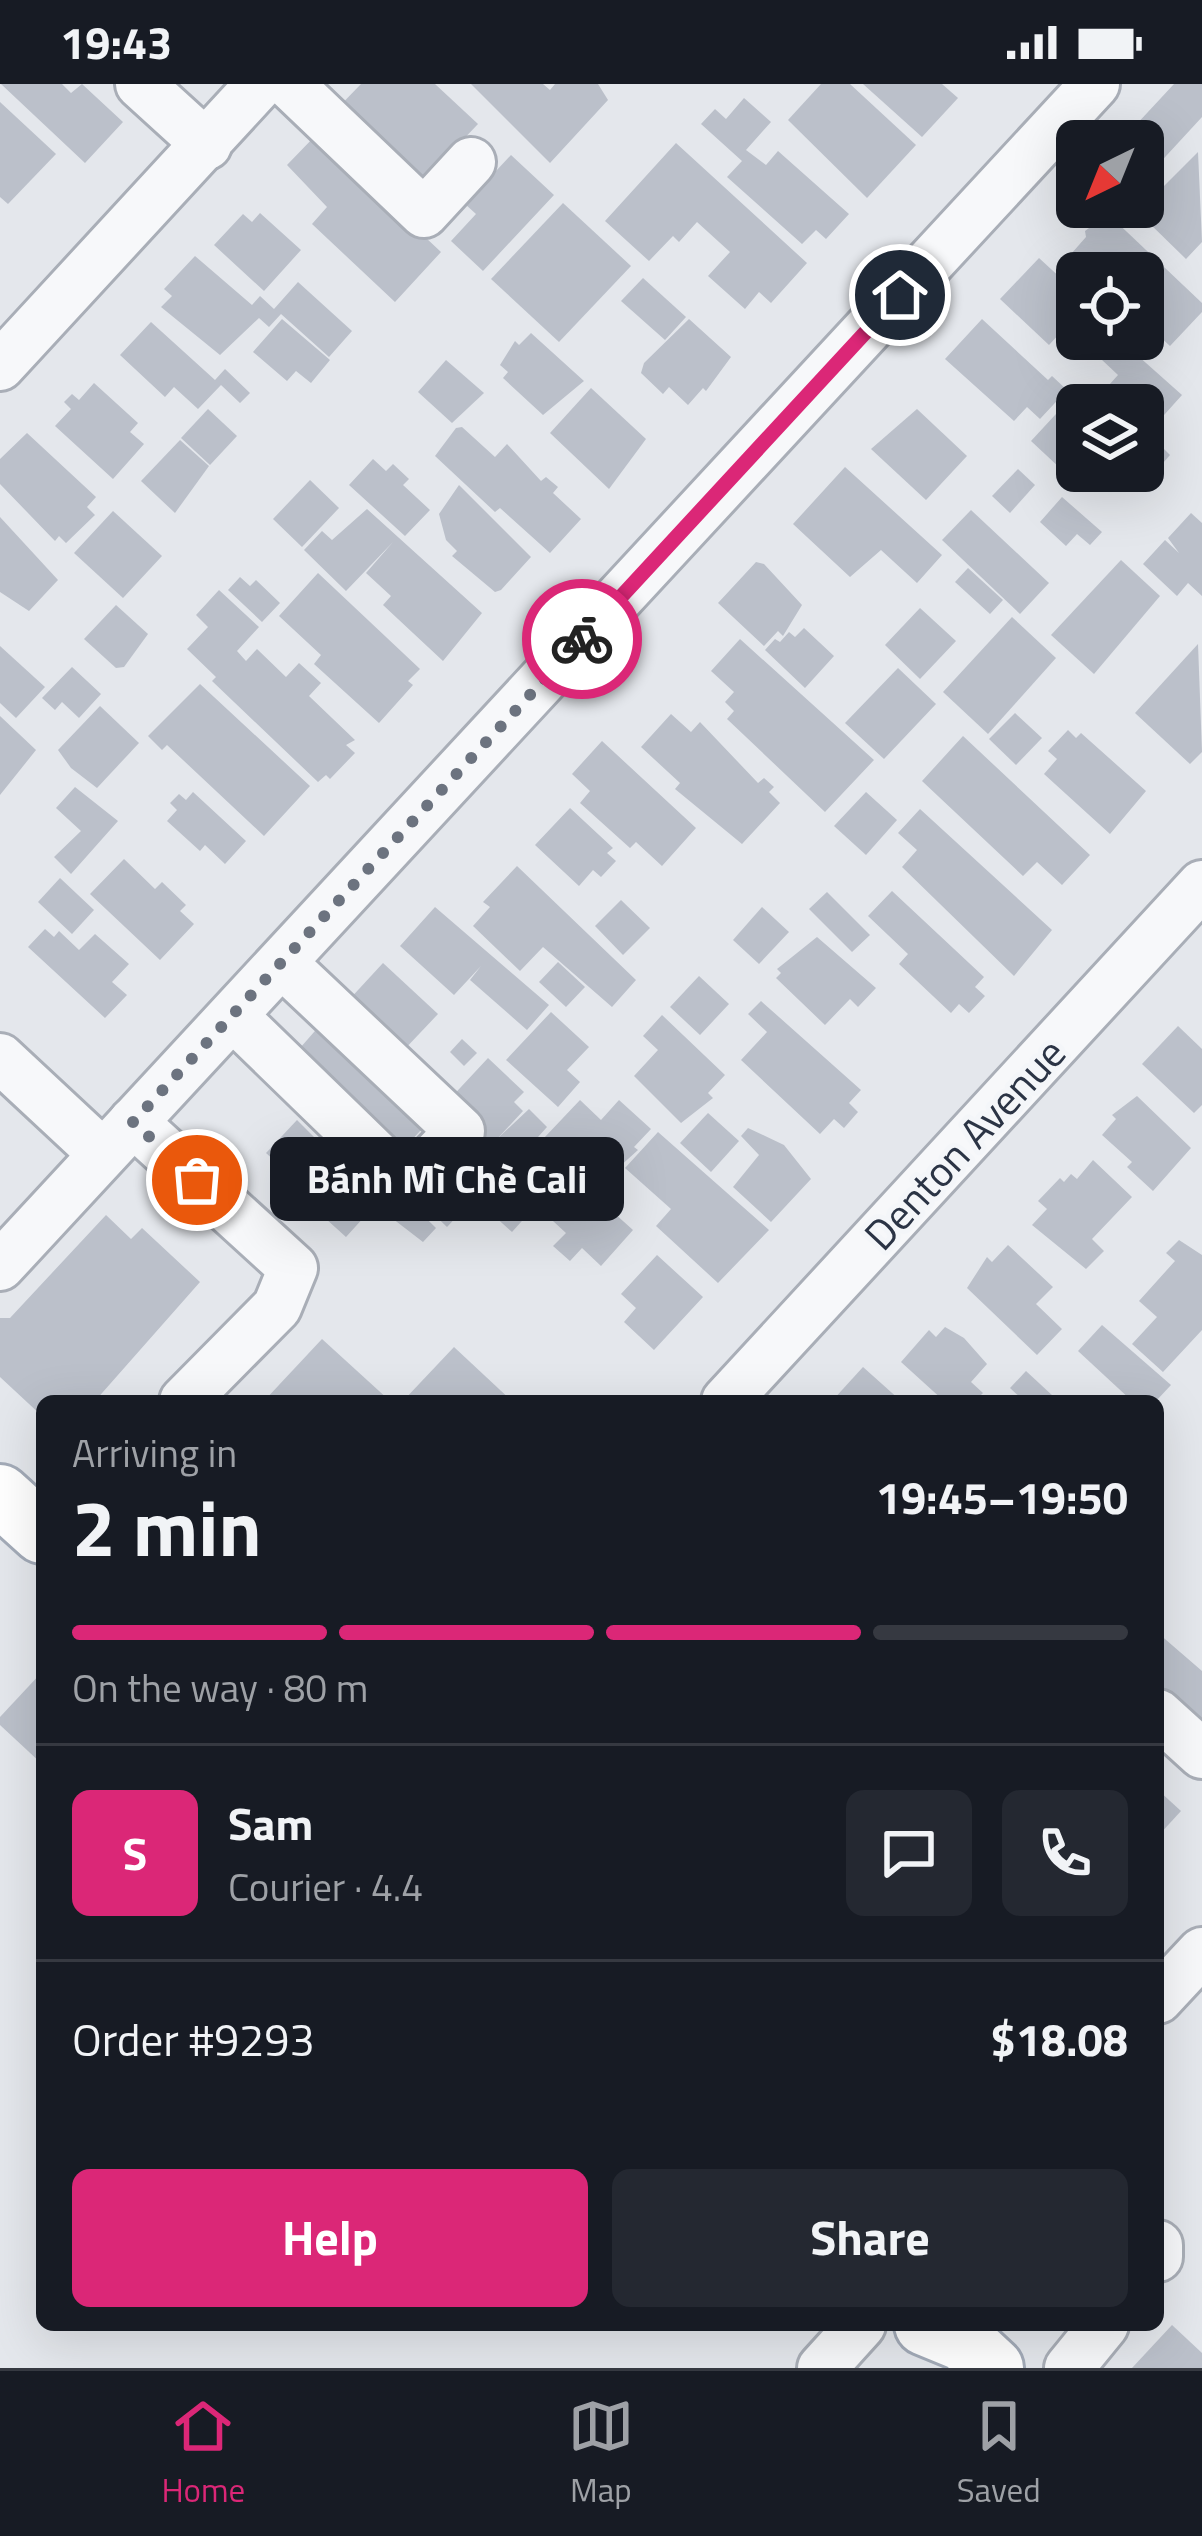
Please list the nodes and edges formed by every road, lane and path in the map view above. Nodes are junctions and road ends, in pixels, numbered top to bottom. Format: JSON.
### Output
{"nodes":[{"id":1,"x":140,"y":84,"type":"edge"},
{"id":2,"x":260,"y":84,"type":"edge"},
{"id":3,"x":289,"y":84,"type":"edge"},
{"id":4,"x":1095,"y":84,"type":"edge"},
{"id":5,"x":207,"y":145,"type":"junction"},
{"id":6,"x":471,"y":162,"type":"dead end"},
{"id":7,"x":0,"y":366,"type":"edge"},
{"id":8,"x":1202,"y":885,"type":"edge"},
{"id":9,"x":282,"y":962,"type":"junction"},
{"id":10,"x":234,"y":1017,"type":"junction"},
{"id":11,"x":0,"y":1058,"type":"edge"},
{"id":12,"x":118,"y":1138,"type":"junction"},
{"id":13,"x":0,"y":1266,"type":"edge"},
{"id":14,"x":190,"y":1395,"type":"edge"},
{"id":15,"x":732,"y":1395,"type":"edge"},
{"id":16,"x":0,"y":1495,"type":"edge"},
{"id":17,"x":36,"y":1528,"type":"edge"},
{"id":18,"x":1164,"y":1719,"type":"edge"},
{"id":19,"x":1202,"y":1754,"type":"edge"},
{"id":20,"x":1202,"y":1952,"type":"edge"},
{"id":21,"x":1164,"y":1993,"type":"edge"},
{"id":22,"x":856,"y":2331,"type":"edge"},
{"id":23,"x":893,"y":2331,"type":"edge"},
{"id":24,"x":940,"y":2331,"type":"edge"},
{"id":25,"x":1100,"y":2331,"type":"edge"},
{"id":26,"x":822,"y":2368,"type":"edge"},
{"id":27,"x":915,"y":2368,"type":"edge"},
{"id":28,"x":993,"y":2368,"type":"edge"},
{"id":29,"x":1069,"y":2368,"type":"edge"}],
"edges":[{"from":1,"to":5,"type":"street"},
{"from":2,"to":5,"type":"street"},
{"from":3,"to":6,"type":"street"},
{"from":4,"to":9,"type":"street"},
{"from":5,"to":7,"type":"street"},
{"from":8,"to":15,"type":"street","name":"Denton Avenue"},
{"from":9,"to":10,"type":"street"},
{"from":9,"to":10,"type":"street"},
{"from":10,"to":12,"type":"street"},
{"from":11,"to":12,"type":"street"},
{"from":12,"to":13,"type":"street"},
{"from":12,"to":14,"type":"street"},
{"from":16,"to":17,"type":"main road"},
{"from":18,"to":19,"type":"street"},
{"from":20,"to":21,"type":"street"},
{"from":22,"to":26,"type":"street"},
{"from":23,"to":27,"type":"main road"},
{"from":24,"to":28,"type":"main road"},
{"from":25,"to":29,"type":"street"}]}
